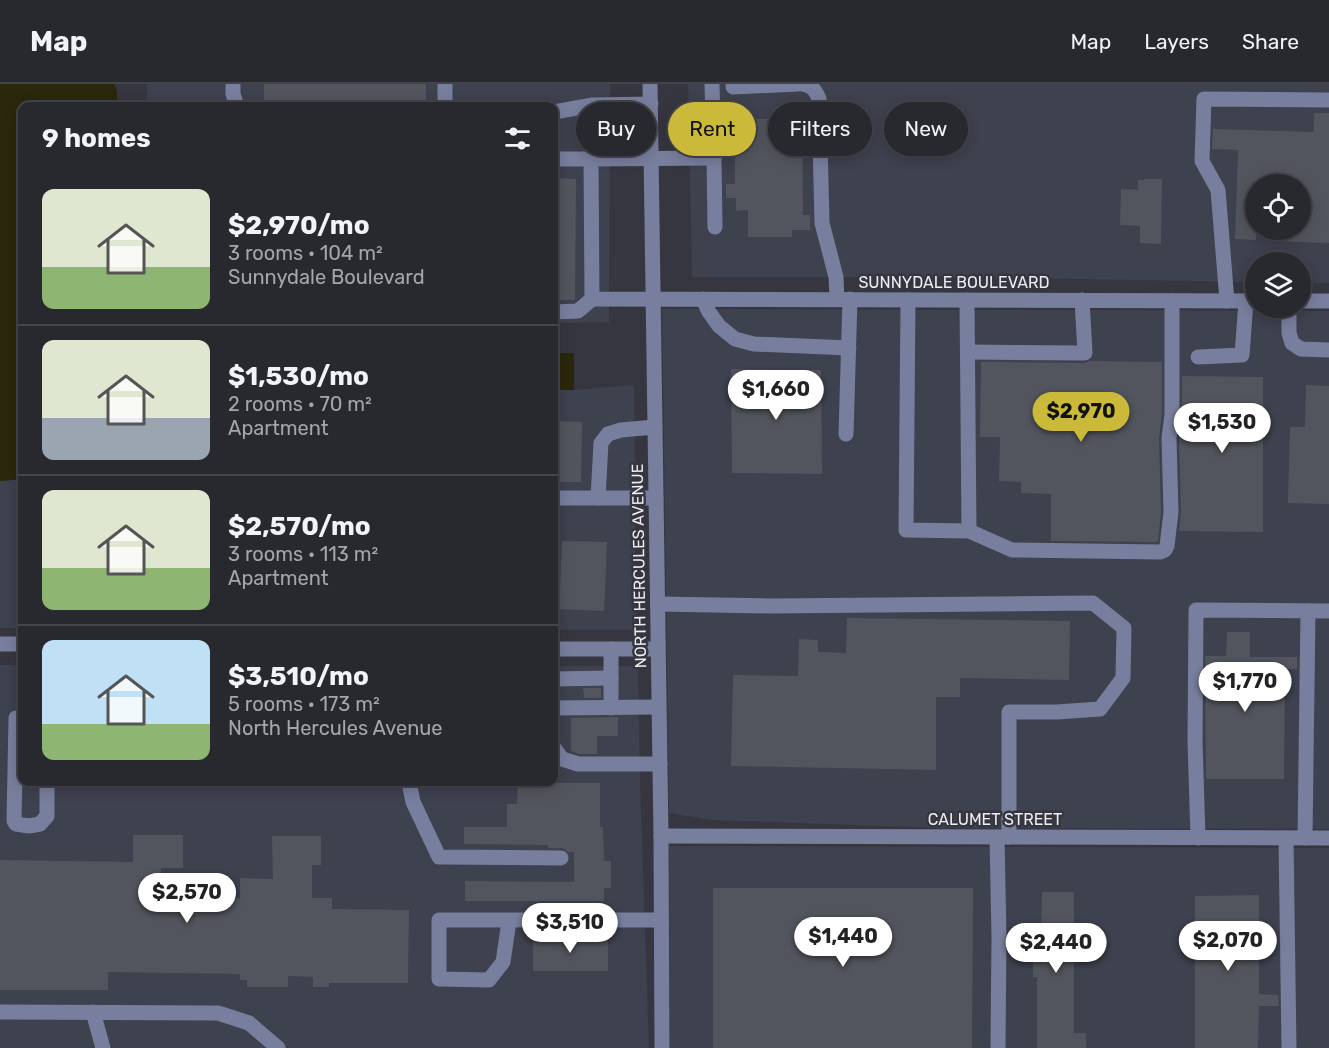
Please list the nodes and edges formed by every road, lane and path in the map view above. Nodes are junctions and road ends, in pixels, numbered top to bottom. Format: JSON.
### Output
{"nodes":[{"id":1,"x":233,"y":84,"type":"edge"},
{"id":2,"x":445,"y":84,"type":"edge"},
{"id":3,"x":651,"y":84,"type":"edge"},
{"id":4,"x":712,"y":84,"type":"edge"},
{"id":5,"x":800,"y":84,"type":"edge"},
{"id":6,"x":733,"y":87,"type":"dead end"},
{"id":7,"x":1329,"y":100,"type":"edge"},
{"id":8,"x":236,"y":102,"type":"edge"},
{"id":9,"x":445,"y":102,"type":"edge"},
{"id":10,"x":651,"y":102,"type":"edge"},
{"id":11,"x":576,"y":108,"type":"edge"},
{"id":12,"x":558,"y":111,"type":"edge"},
{"id":13,"x":714,"y":158,"type":"junction"},
{"id":14,"x":558,"y":159,"type":"edge"},
{"id":15,"x":591,"y":159,"type":"junction"},
{"id":16,"x":651,"y":159,"type":"junction"},
{"id":17,"x":715,"y":227,"type":"dead end"},
{"id":18,"x":592,"y":299,"type":"junction"},
{"id":19,"x":653,"y":299,"type":"junction"},
{"id":20,"x":703,"y":299,"type":"junction"},
{"id":21,"x":843,"y":299,"type":"junction"},
{"id":22,"x":908,"y":300,"type":"junction"},
{"id":23,"x":966,"y":300,"type":"junction"},
{"id":24,"x":1082,"y":300,"type":"junction"},
{"id":25,"x":1172,"y":301,"type":"junction"},
{"id":26,"x":1227,"y":301,"type":"junction"},
{"id":27,"x":1245,"y":301,"type":"edge"},
{"id":28,"x":1311,"y":301,"type":"edge"},
{"id":29,"x":1329,"y":301,"type":"edge"},
{"id":30,"x":558,"y":312,"type":"edge"},
{"id":31,"x":1248,"y":318,"type":"edge"},
{"id":32,"x":1289,"y":318,"type":"edge"},
{"id":33,"x":849,"y":348,"type":"junction"},
{"id":34,"x":1329,"y":350,"type":"edge"},
{"id":35,"x":968,"y":352,"type":"junction"},
{"id":36,"x":1198,"y":357,"type":"dead end"},
{"id":37,"x":655,"y":427,"type":"junction"},
{"id":38,"x":846,"y":434,"type":"dead end"},
{"id":39,"x":558,"y":498,"type":"edge"},
{"id":40,"x":598,"y":498,"type":"junction"},
{"id":41,"x":656,"y":498,"type":"junction"},
{"id":42,"x":969,"y":531,"type":"junction"},
{"id":43,"x":658,"y":604,"type":"junction"},
{"id":44,"x":1308,"y":611,"type":"junction"},
{"id":45,"x":1329,"y":611,"type":"edge"},
{"id":46,"x":0,"y":644,"type":"edge"},
{"id":47,"x":18,"y":644,"type":"edge"},
{"id":48,"x":558,"y":649,"type":"edge"},
{"id":49,"x":611,"y":649,"type":"junction"},
{"id":50,"x":658,"y":649,"type":"junction"},
{"id":51,"x":611,"y":678,"type":"junction"},
{"id":52,"x":558,"y":679,"type":"edge"},
{"id":53,"x":658,"y":707,"type":"junction"},
{"id":54,"x":558,"y":708,"type":"edge"},
{"id":55,"x":611,"y":708,"type":"junction"},
{"id":56,"x":16,"y":718,"type":"dead end"},
{"id":57,"x":558,"y":754,"type":"edge"},
{"id":58,"x":660,"y":764,"type":"junction"},
{"id":59,"x":47,"y":786,"type":"edge"},
{"id":60,"x":410,"y":786,"type":"edge"},
{"id":61,"x":661,"y":836,"type":"junction"},
{"id":62,"x":1003,"y":837,"type":"junction"},
{"id":63,"x":1198,"y":838,"type":"junction"},
{"id":64,"x":1286,"y":838,"type":"junction"},
{"id":65,"x":1305,"y":838,"type":"junction"},
{"id":66,"x":1329,"y":838,"type":"edge"},
{"id":67,"x":561,"y":858,"type":"dead end"},
{"id":68,"x":661,"y":920,"type":"junction"},
{"id":69,"x":509,"y":921,"type":"junction"},
{"id":70,"x":0,"y":1012,"type":"edge"},
{"id":71,"x":93,"y":1012,"type":"junction"},
{"id":72,"x":103,"y":1048,"type":"edge"},
{"id":73,"x":278,"y":1048,"type":"edge"},
{"id":74,"x":662,"y":1048,"type":"edge"},
{"id":75,"x":998,"y":1048,"type":"edge"},
{"id":76,"x":1289,"y":1048,"type":"edge"}],
"edges":[{"from":1,"to":8,"type":"street"},
{"from":2,"to":9,"type":"street"},
{"from":3,"to":10,"type":"street","name":"NORTH HERCULES AVENUE"},
{"from":4,"to":13,"type":"street"},
{"from":5,"to":6,"type":"street"},
{"from":5,"to":21,"type":"street"},
{"from":7,"to":26,"type":"street"},
{"from":11,"to":12,"type":"street"},
{"from":13,"to":16,"type":"street"},
{"from":13,"to":17,"type":"street"},
{"from":14,"to":15,"type":"street"},
{"from":15,"to":16,"type":"street"},
{"from":15,"to":18,"type":"street"},
{"from":16,"to":19,"type":"street","name":"NORTH HERCULES AVENUE"},
{"from":18,"to":19,"type":"street","name":"SUNNYDALE BOULEVARD"},
{"from":18,"to":30,"type":"street"},
{"from":19,"to":20,"type":"street","name":"SUNNYDALE BOULEVARD"},
{"from":19,"to":37,"type":"street","name":"NORTH HERCULES AVENUE"},
{"from":20,"to":21,"type":"street","name":"SUNNYDALE BOULEVARD"},
{"from":20,"to":33,"type":"street"},
{"from":21,"to":22,"type":"street","name":"SUNNYDALE BOULEVARD"},
{"from":21,"to":33,"type":"street"},
{"from":22,"to":23,"type":"street","name":"SUNNYDALE BOULEVARD"},
{"from":22,"to":42,"type":"street"},
{"from":23,"to":24,"type":"street","name":"SUNNYDALE BOULEVARD"},
{"from":23,"to":35,"type":"street"},
{"from":24,"to":25,"type":"street","name":"SUNNYDALE BOULEVARD"},
{"from":24,"to":35,"type":"street"},
{"from":25,"to":26,"type":"street","name":"SUNNYDALE BOULEVARD"},
{"from":25,"to":42,"type":"street"},
{"from":26,"to":27,"type":"street","name":"SUNNYDALE BOULEVARD"},
{"from":28,"to":29,"type":"street"},
{"from":31,"to":36,"type":"street"},
{"from":32,"to":34,"type":"street"},
{"from":33,"to":38,"type":"street"},
{"from":35,"to":42,"type":"street"},
{"from":37,"to":40,"type":"street"},
{"from":37,"to":41,"type":"street","name":"NORTH HERCULES AVENUE"},
{"from":39,"to":40,"type":"street"},
{"from":40,"to":41,"type":"street"},
{"from":41,"to":43,"type":"street","name":"NORTH HERCULES AVENUE"},
{"from":43,"to":50,"type":"street","name":"NORTH HERCULES AVENUE"},
{"from":43,"to":62,"type":"street"},
{"from":44,"to":45,"type":"street"},
{"from":44,"to":63,"type":"street"},
{"from":44,"to":65,"type":"street"},
{"from":46,"to":47,"type":"street"},
{"from":48,"to":49,"type":"street"},
{"from":49,"to":50,"type":"street"},
{"from":49,"to":51,"type":"street"},
{"from":50,"to":53,"type":"street","name":"NORTH HERCULES AVENUE"},
{"from":51,"to":52,"type":"street"},
{"from":51,"to":55,"type":"street"},
{"from":53,"to":55,"type":"street"},
{"from":53,"to":58,"type":"street","name":"NORTH HERCULES AVENUE"},
{"from":54,"to":55,"type":"street"},
{"from":56,"to":59,"type":"street"},
{"from":57,"to":58,"type":"street"},
{"from":58,"to":61,"type":"street","name":"NORTH HERCULES AVENUE"},
{"from":60,"to":67,"type":"street"},
{"from":61,"to":62,"type":"street","name":"CALUMET STREET"},
{"from":61,"to":68,"type":"street","name":"NORTH HERCULES AVENUE"},
{"from":62,"to":63,"type":"street","name":"CALUMET STREET"},
{"from":62,"to":75,"type":"street"},
{"from":63,"to":64,"type":"street","name":"CALUMET STREET"},
{"from":64,"to":65,"type":"street","name":"CALUMET STREET"},
{"from":64,"to":76,"type":"street"},
{"from":65,"to":66,"type":"street","name":"CALUMET STREET"},
{"from":68,"to":69,"type":"street"},
{"from":68,"to":74,"type":"street","name":"NORTH HERCULES AVENUE"},
{"from":69,"to":69,"type":"street"},
{"from":70,"to":71,"type":"street"},
{"from":71,"to":72,"type":"street"},
{"from":71,"to":73,"type":"street"}]}
